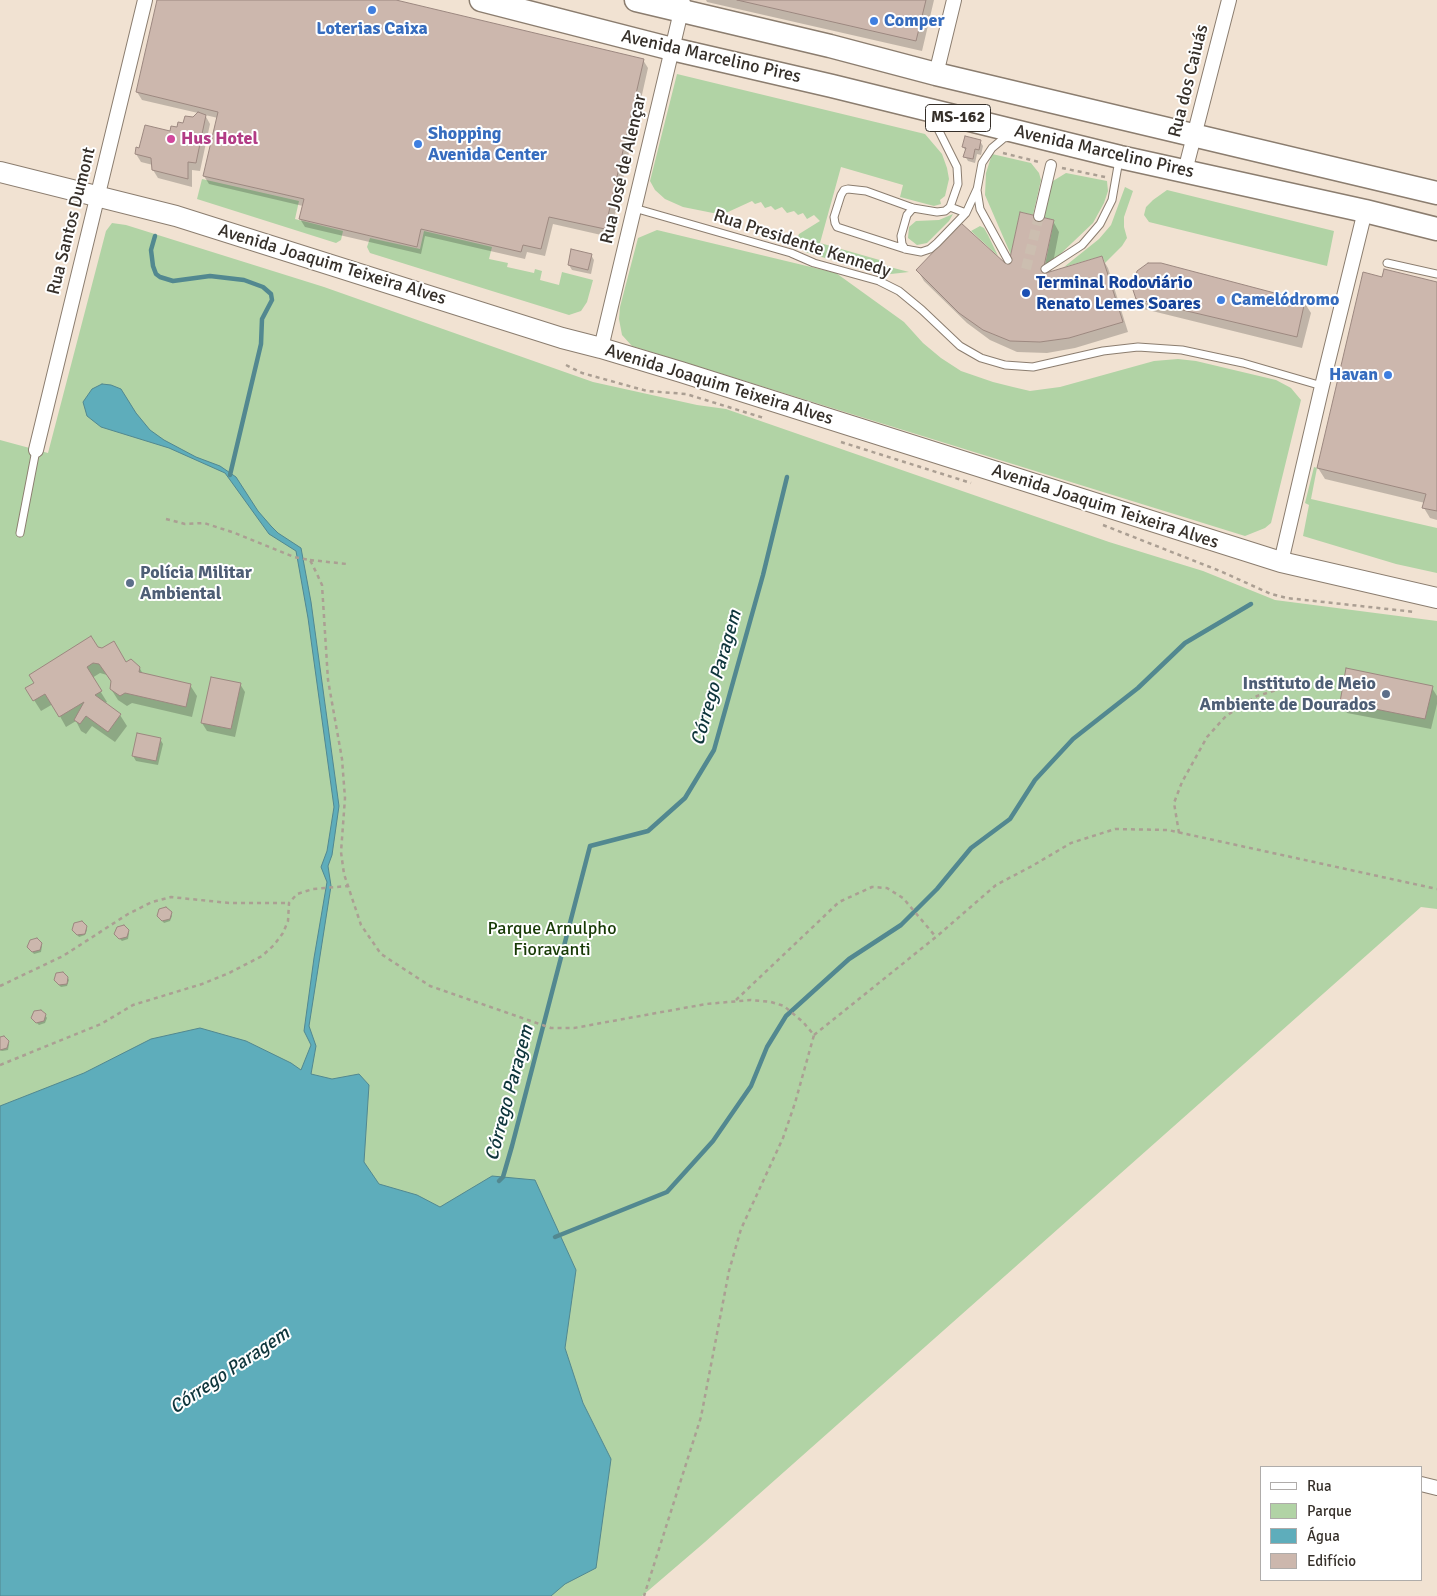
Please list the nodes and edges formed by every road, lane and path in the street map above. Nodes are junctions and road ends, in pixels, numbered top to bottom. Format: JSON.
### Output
{"nodes":[{"id":1,"x":145,"y":0,"type":"edge"},
{"id":2,"x":481,"y":0,"type":"edge"},
{"id":3,"x":636,"y":0,"type":"edge"},
{"id":4,"x":954,"y":0,"type":"edge"},
{"id":5,"x":1228,"y":0,"type":"edge"},
{"id":6,"x":682,"y":6,"type":"edge"},
{"id":7,"x":672,"y":49,"type":"junction"},
{"id":8,"x":936,"y":74,"type":"junction"},
{"id":9,"x":926,"y":110,"type":"junction"},
{"id":10,"x":1025,"y":134,"type":"junction"},
{"id":11,"x":1194,"y":136,"type":"junction"},
{"id":12,"x":1120,"y":157,"type":"junction"},
{"id":13,"x":1051,"y":165,"type":"dead end"},
{"id":14,"x":1185,"y":171,"type":"junction"},
{"id":15,"x":0,"y":172,"type":"edge"},
{"id":16,"x":977,"y":189,"type":"junction"},
{"id":17,"x":1437,"y":193,"type":"edge"},
{"id":18,"x":97,"y":195,"type":"junction"},
{"id":19,"x":950,"y":207,"type":"junction"},
{"id":20,"x":634,"y":208,"type":"junction"},
{"id":21,"x":913,"y":208,"type":"junction"},
{"id":22,"x":1365,"y":211,"type":"junction"},
{"id":23,"x":966,"y":213,"type":"junction"},
{"id":24,"x":1038,"y":216,"type":"tunnel mouth"},
{"id":25,"x":1437,"y":229,"type":"edge"},
{"id":26,"x":905,"y":249,"type":"junction"},
{"id":27,"x":1008,"y":260,"type":"dead end"},
{"id":28,"x":1387,"y":263,"type":"dead end"},
{"id":29,"x":1045,"y":269,"type":"dead end"},
{"id":30,"x":1437,"y":274,"type":"edge"},
{"id":31,"x":601,"y":348,"type":"junction"},
{"id":32,"x":566,"y":365,"type":"dead end"},
{"id":33,"x":1322,"y":386,"type":"junction"},
{"id":34,"x":764,"y":418,"type":"dead end"},
{"id":35,"x":836,"y":440,"type":"dead end"},
{"id":36,"x":36,"y":450,"type":"joint"},
{"id":37,"x":979,"y":485,"type":"dead end"},
{"id":38,"x":166,"y":519,"type":"dead end"},
{"id":39,"x":1098,"y":523,"type":"dead end"},
{"id":40,"x":20,"y":533,"type":"dead end"},
{"id":41,"x":308,"y":560,"type":"junction"},
{"id":42,"x":1281,"y":562,"type":"junction"},
{"id":43,"x":346,"y":564,"type":"dead end"},
{"id":44,"x":1437,"y":598,"type":"edge"},
{"id":45,"x":1419,"y":613,"type":"dead end"},
{"id":46,"x":1309,"y":680,"type":"dead end"},
{"id":47,"x":1179,"y":833,"type":"junction"},
{"id":48,"x":348,"y":886,"type":"junction"},
{"id":49,"x":1437,"y":889,"type":"edge"},
{"id":50,"x":289,"y":903,"type":"junction"},
{"id":51,"x":936,"y":937,"type":"junction"},
{"id":52,"x":0,"y":986,"type":"edge"},
{"id":53,"x":736,"y":1001,"type":"junction"},
{"id":54,"x":814,"y":1035,"type":"junction"},
{"id":55,"x":0,"y":1065,"type":"edge"},
{"id":56,"x":1422,"y":1484,"type":"edge"},
{"id":57,"x":1437,"y":1488,"type":"edge"},
{"id":58,"x":644,"y":1596,"type":"edge"}],
"edges":[{"from":1,"to":18,"type":"street","name":"Rua Santos Dumont"},
{"from":2,"to":7,"type":"main road","name":"Avenida Marcelino Pires","number":"MS-162"},
{"from":3,"to":6,"type":"main road","name":"Avenida Marcelino Pires","number":"MS-162"},
{"from":4,"to":8,"type":"street"},
{"from":5,"to":11,"type":"street","name":"Rua dos Caiuás"},
{"from":6,"to":7,"type":"street","name":"Rua José de Alençar"},
{"from":6,"to":8,"type":"main road","name":"Avenida Marcelino Pires","number":"MS-162"},
{"from":7,"to":9,"type":"main road","name":"Avenida Marcelino Pires","number":"MS-162"},
{"from":7,"to":20,"type":"street","name":"Rua José de Alençar"},
{"from":8,"to":9,"type":"main road"},
{"from":8,"to":11,"type":"main road","name":"Avenida Marcelino Pires","number":"MS-162"},
{"from":9,"to":10,"type":"main road","name":"Avenida Marcelino Pires","number":"MS-162"},
{"from":9,"to":19,"type":"lane"},
{"from":10,"to":12,"type":"main road","name":"Avenida Marcelino Pires","number":"MS-162"},
{"from":10,"to":16,"type":"lane"},
{"from":11,"to":14,"type":"street","name":"Rua dos Caiuás"},
{"from":11,"to":17,"type":"main road","name":"Avenida Marcelino Pires","number":"MS-162"},
{"from":12,"to":14,"type":"main road","name":"Avenida Marcelino Pires","number":"MS-162"},
{"from":12,"to":29,"type":"lane"},
{"from":13,"to":24,"type":"street"},
{"from":14,"to":22,"type":"main road","name":"Avenida Marcelino Pires","number":"MS-162"},
{"from":15,"to":18,"type":"main road","name":"Avenida Joaquim Teixeira Alves"},
{"from":16,"to":23,"type":"lane"},
{"from":16,"to":27,"type":"lane"},
{"from":18,"to":31,"type":"main road","name":"Avenida Joaquim Teixeira Alves"},
{"from":18,"to":36,"type":"street","name":"Rua Santos Dumont"},
{"from":19,"to":21,"type":"lane"},
{"from":19,"to":23,"type":"lane"},
{"from":20,"to":31,"type":"street","name":"Rua José de Alençar"},
{"from":20,"to":33,"type":"lane","name":"Rua Presidente Kennedy"},
{"from":21,"to":26,"type":"lane"},
{"from":21,"to":26,"type":"lane"},
{"from":22,"to":25,"type":"main road","name":"Avenida Marcelino Pires","number":"MS-162"},
{"from":22,"to":33,"type":"street"},
{"from":23,"to":26,"type":"lane"},
{"from":28,"to":30,"type":"lane"},
{"from":31,"to":42,"type":"main road","name":"Avenida Joaquim Teixeira Alves"},
{"from":32,"to":34,"type":"path"},
{"from":33,"to":42,"type":"street"},
{"from":35,"to":37,"type":"path"},
{"from":36,"to":40,"type":"lane"},
{"from":38,"to":41,"type":"path"},
{"from":39,"to":45,"type":"path"},
{"from":41,"to":43,"type":"path"},
{"from":41,"to":48,"type":"path"},
{"from":42,"to":44,"type":"main road","name":"Avenida Joaquim Teixeira Alves"},
{"from":46,"to":47,"type":"path"},
{"from":47,"to":49,"type":"path"},
{"from":47,"to":51,"type":"path"},
{"from":48,"to":50,"type":"path"},
{"from":48,"to":53,"type":"path"},
{"from":50,"to":52,"type":"path"},
{"from":50,"to":55,"type":"path"},
{"from":51,"to":53,"type":"path"},
{"from":51,"to":54,"type":"path"},
{"from":53,"to":54,"type":"path"},
{"from":54,"to":58,"type":"path"},
{"from":56,"to":57,"type":"street"}]}
